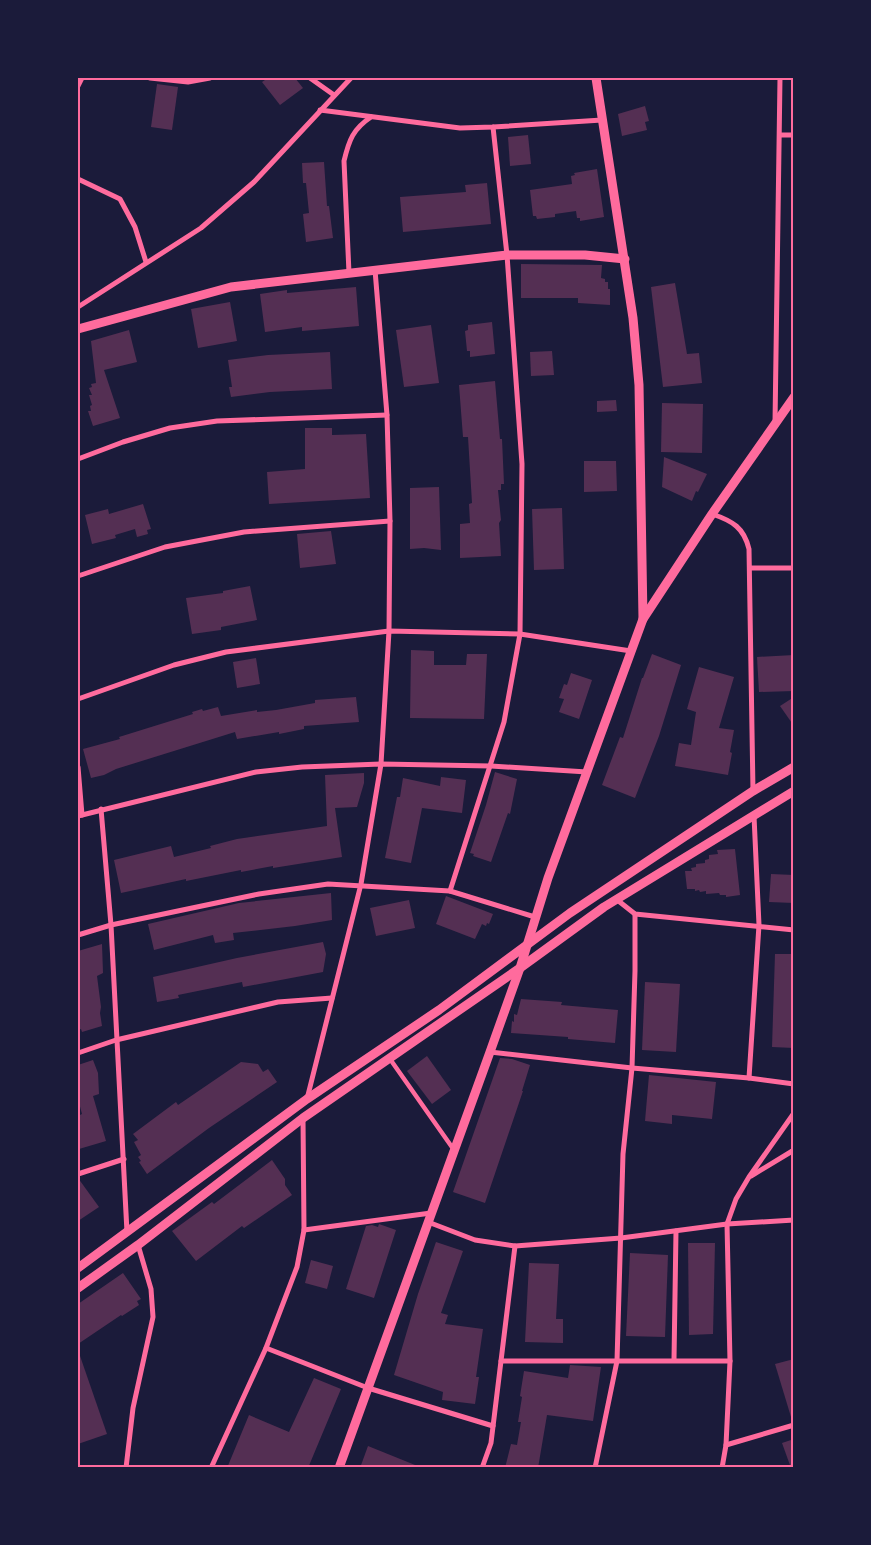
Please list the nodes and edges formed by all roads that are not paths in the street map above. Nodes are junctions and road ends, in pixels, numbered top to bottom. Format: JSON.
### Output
{"nodes":[{"id":1,"x":82,"y":78,"type":"edge"},
{"id":2,"x":150,"y":78,"type":"edge"},
{"id":3,"x":210,"y":78,"type":"edge"},
{"id":4,"x":310,"y":78,"type":"edge"},
{"id":5,"x":351,"y":78,"type":"edge"},
{"id":6,"x":596,"y":78,"type":"edge"},
{"id":7,"x":780,"y":78,"type":"edge"},
{"id":8,"x":78,"y":86,"type":"edge"},
{"id":9,"x":334,"y":94,"type":"junction"},
{"id":10,"x":320,"y":110,"type":"junction"},
{"id":11,"x":372,"y":116,"type":"junction"},
{"id":12,"x":602,"y":120,"type":"junction"},
{"id":13,"x":492,"y":127,"type":"junction"},
{"id":14,"x":794,"y":135,"type":"edge"},
{"id":15,"x":780,"y":136,"type":"junction"},
{"id":16,"x":78,"y":179,"type":"edge"},
{"id":17,"x":507,"y":255,"type":"junction"},
{"id":18,"x":625,"y":259,"type":"junction"},
{"id":19,"x":146,"y":262,"type":"junction"},
{"id":20,"x":375,"y":270,"type":"junction"},
{"id":21,"x":349,"y":273,"type":"junction"},
{"id":22,"x":78,"y":307,"type":"edge"},
{"id":23,"x":78,"y":329,"type":"edge"},
{"id":24,"x":794,"y":397,"type":"edge"},
{"id":25,"x":387,"y":415,"type":"junction"},
{"id":26,"x":775,"y":424,"type":"junction"},
{"id":27,"x":78,"y":459,"type":"edge"},
{"id":28,"x":712,"y":514,"type":"junction"},
{"id":29,"x":390,"y":521,"type":"junction"},
{"id":30,"x":750,"y":568,"type":"junction"},
{"id":31,"x":794,"y":568,"type":"edge"},
{"id":32,"x":78,"y":576,"type":"edge"},
{"id":33,"x":643,"y":619,"type":"junction"},
{"id":34,"x":389,"y":631,"type":"junction"},
{"id":35,"x":520,"y":634,"type":"junction"},
{"id":36,"x":631,"y":651,"type":"junction"},
{"id":37,"x":78,"y":699,"type":"edge"},
{"id":38,"x":381,"y":764,"type":"junction"},
{"id":39,"x":491,"y":766,"type":"junction"},
{"id":40,"x":78,"y":767,"type":"edge"},
{"id":41,"x":794,"y":768,"type":"edge"},
{"id":42,"x":588,"y":772,"type":"junction"},
{"id":43,"x":753,"y":791,"type":"junction"},
{"id":44,"x":794,"y":791,"type":"edge"},
{"id":45,"x":102,"y":809,"type":"junction"},
{"id":46,"x":80,"y":815,"type":"edge"},
{"id":47,"x":754,"y":816,"type":"junction"},
{"id":48,"x":361,"y":884,"type":"junction"},
{"id":49,"x":450,"y":891,"type":"junction"},
{"id":50,"x":616,"y":899,"type":"junction"},
{"id":51,"x":635,"y":914,"type":"junction"},
{"id":52,"x":535,"y":917,"type":"junction"},
{"id":53,"x":111,"y":925,"type":"junction"},
{"id":54,"x":759,"y":925,"type":"junction"},
{"id":55,"x":794,"y":930,"type":"edge"},
{"id":56,"x":78,"y":935,"type":"edge"},
{"id":57,"x":527,"y":944,"type":"junction"},
{"id":58,"x":520,"y":968,"type":"junction"},
{"id":59,"x":332,"y":998,"type":"junction"},
{"id":60,"x":116,"y":1040,"type":"junction"},
{"id":61,"x":490,"y":1052,"type":"junction"},
{"id":62,"x":78,"y":1053,"type":"edge"},
{"id":63,"x":390,"y":1059,"type":"junction"},
{"id":64,"x":632,"y":1068,"type":"junction"},
{"id":65,"x":749,"y":1078,"type":"junction"},
{"id":66,"x":794,"y":1084,"type":"edge"},
{"id":67,"x":307,"y":1099,"type":"junction"},
{"id":68,"x":794,"y":1113,"type":"edge"},
{"id":69,"x":303,"y":1118,"type":"junction"},
{"id":70,"x":454,"y":1150,"type":"junction"},
{"id":71,"x":794,"y":1150,"type":"edge"},
{"id":72,"x":124,"y":1159,"type":"junction"},
{"id":73,"x":78,"y":1174,"type":"edge"},
{"id":74,"x":748,"y":1177,"type":"junction"},
{"id":75,"x":430,"y":1218,"type":"junction"},
{"id":76,"x":794,"y":1220,"type":"edge"},
{"id":77,"x":728,"y":1224,"type":"junction"},
{"id":78,"x":304,"y":1230,"type":"junction"},
{"id":79,"x":676,"y":1231,"type":"junction"},
{"id":80,"x":127,"y":1232,"type":"junction"},
{"id":81,"x":621,"y":1238,"type":"junction"},
{"id":82,"x":138,"y":1245,"type":"junction"},
{"id":83,"x":515,"y":1246,"type":"junction"},
{"id":84,"x":78,"y":1268,"type":"edge"},
{"id":85,"x":78,"y":1288,"type":"edge"},
{"id":86,"x":266,"y":1348,"type":"junction"},
{"id":87,"x":674,"y":1360,"type":"junction"},
{"id":88,"x":501,"y":1361,"type":"junction"},
{"id":89,"x":617,"y":1361,"type":"junction"},
{"id":90,"x":730,"y":1361,"type":"junction"},
{"id":91,"x":368,"y":1388,"type":"junction"},
{"id":92,"x":794,"y":1425,"type":"edge"},
{"id":93,"x":493,"y":1426,"type":"junction"},
{"id":94,"x":726,"y":1445,"type":"junction"},
{"id":95,"x":126,"y":1468,"type":"edge"},
{"id":96,"x":211,"y":1468,"type":"edge"},
{"id":97,"x":339,"y":1468,"type":"edge"},
{"id":98,"x":482,"y":1468,"type":"edge"},
{"id":99,"x":595,"y":1468,"type":"edge"},
{"id":100,"x":722,"y":1468,"type":"edge"}],
"edges":[{"from":1,"to":8,"type":"street"},
{"from":2,"to":3,"type":"street"},
{"from":4,"to":9,"type":"street"},
{"from":5,"to":9,"type":"street"},
{"from":6,"to":12,"type":"street"},
{"from":7,"to":15,"type":"street"},
{"from":9,"to":10,"type":"street"},
{"from":10,"to":11,"type":"street"},
{"from":10,"to":19,"type":"street"},
{"from":11,"to":13,"type":"street"},
{"from":11,"to":21,"type":"street"},
{"from":12,"to":13,"type":"street"},
{"from":12,"to":18,"type":"street"},
{"from":13,"to":17,"type":"street"},
{"from":14,"to":15,"type":"street"},
{"from":15,"to":26,"type":"street"},
{"from":16,"to":19,"type":"street"},
{"from":17,"to":18,"type":"street"},
{"from":17,"to":20,"type":"street"},
{"from":17,"to":35,"type":"street"},
{"from":18,"to":33,"type":"street"},
{"from":19,"to":22,"type":"street"},
{"from":20,"to":21,"type":"street"},
{"from":20,"to":25,"type":"street"},
{"from":21,"to":23,"type":"street"},
{"from":24,"to":26,"type":"street"},
{"from":25,"to":27,"type":"street"},
{"from":25,"to":29,"type":"street"},
{"from":26,"to":28,"type":"street"},
{"from":28,"to":30,"type":"street"},
{"from":28,"to":33,"type":"street"},
{"from":29,"to":32,"type":"street"},
{"from":29,"to":34,"type":"street"},
{"from":30,"to":31,"type":"street"},
{"from":30,"to":43,"type":"street"},
{"from":33,"to":36,"type":"street"},
{"from":34,"to":35,"type":"street"},
{"from":34,"to":37,"type":"street"},
{"from":34,"to":38,"type":"street"},
{"from":35,"to":36,"type":"street"},
{"from":35,"to":39,"type":"street"},
{"from":36,"to":42,"type":"street"},
{"from":38,"to":39,"type":"street"},
{"from":38,"to":45,"type":"street"},
{"from":38,"to":48,"type":"street"},
{"from":39,"to":42,"type":"street"},
{"from":39,"to":49,"type":"street"},
{"from":40,"to":46,"type":"street"},
{"from":41,"to":43,"type":"street"},
{"from":42,"to":52,"type":"street"},
{"from":43,"to":57,"type":"street"},
{"from":44,"to":47,"type":"street"},
{"from":45,"to":46,"type":"street"},
{"from":45,"to":53,"type":"street"},
{"from":47,"to":50,"type":"street"},
{"from":47,"to":54,"type":"street"},
{"from":48,"to":49,"type":"street"},
{"from":48,"to":53,"type":"street"},
{"from":48,"to":59,"type":"street"},
{"from":49,"to":52,"type":"street"},
{"from":50,"to":51,"type":"street"},
{"from":50,"to":58,"type":"street"},
{"from":51,"to":54,"type":"street"},
{"from":51,"to":64,"type":"street"},
{"from":52,"to":57,"type":"street"},
{"from":53,"to":56,"type":"street"},
{"from":53,"to":60,"type":"street"},
{"from":54,"to":55,"type":"street"},
{"from":54,"to":65,"type":"street"},
{"from":57,"to":58,"type":"street"},
{"from":57,"to":67,"type":"street"},
{"from":58,"to":61,"type":"street"},
{"from":58,"to":63,"type":"street"},
{"from":59,"to":60,"type":"street"},
{"from":59,"to":67,"type":"street"},
{"from":60,"to":62,"type":"street"},
{"from":60,"to":72,"type":"street"},
{"from":61,"to":64,"type":"street"},
{"from":61,"to":70,"type":"street"},
{"from":63,"to":69,"type":"street"},
{"from":63,"to":70,"type":"street"},
{"from":64,"to":65,"type":"street"},
{"from":64,"to":81,"type":"street"},
{"from":65,"to":66,"type":"street"},
{"from":67,"to":80,"type":"street"},
{"from":68,"to":74,"type":"street"},
{"from":69,"to":78,"type":"street"},
{"from":69,"to":82,"type":"street"},
{"from":70,"to":75,"type":"street"},
{"from":71,"to":74,"type":"street"},
{"from":72,"to":73,"type":"street"},
{"from":72,"to":80,"type":"street"},
{"from":74,"to":77,"type":"street"},
{"from":75,"to":78,"type":"street"},
{"from":75,"to":83,"type":"street"},
{"from":75,"to":91,"type":"street"},
{"from":76,"to":77,"type":"street"},
{"from":77,"to":79,"type":"street"},
{"from":77,"to":90,"type":"street"},
{"from":78,"to":86,"type":"street"},
{"from":79,"to":81,"type":"street"},
{"from":79,"to":87,"type":"street"},
{"from":80,"to":84,"type":"street"},
{"from":81,"to":83,"type":"street"},
{"from":81,"to":89,"type":"street"},
{"from":82,"to":85,"type":"street"},
{"from":82,"to":95,"type":"street"},
{"from":83,"to":88,"type":"street"},
{"from":86,"to":91,"type":"street"},
{"from":86,"to":96,"type":"street"},
{"from":87,"to":89,"type":"street"},
{"from":87,"to":90,"type":"street"},
{"from":88,"to":89,"type":"street"},
{"from":88,"to":93,"type":"street"},
{"from":89,"to":99,"type":"street"},
{"from":90,"to":94,"type":"street"},
{"from":91,"to":93,"type":"street"},
{"from":91,"to":97,"type":"street"},
{"from":92,"to":94,"type":"street"},
{"from":93,"to":98,"type":"street"},
{"from":94,"to":100,"type":"street"}]}
